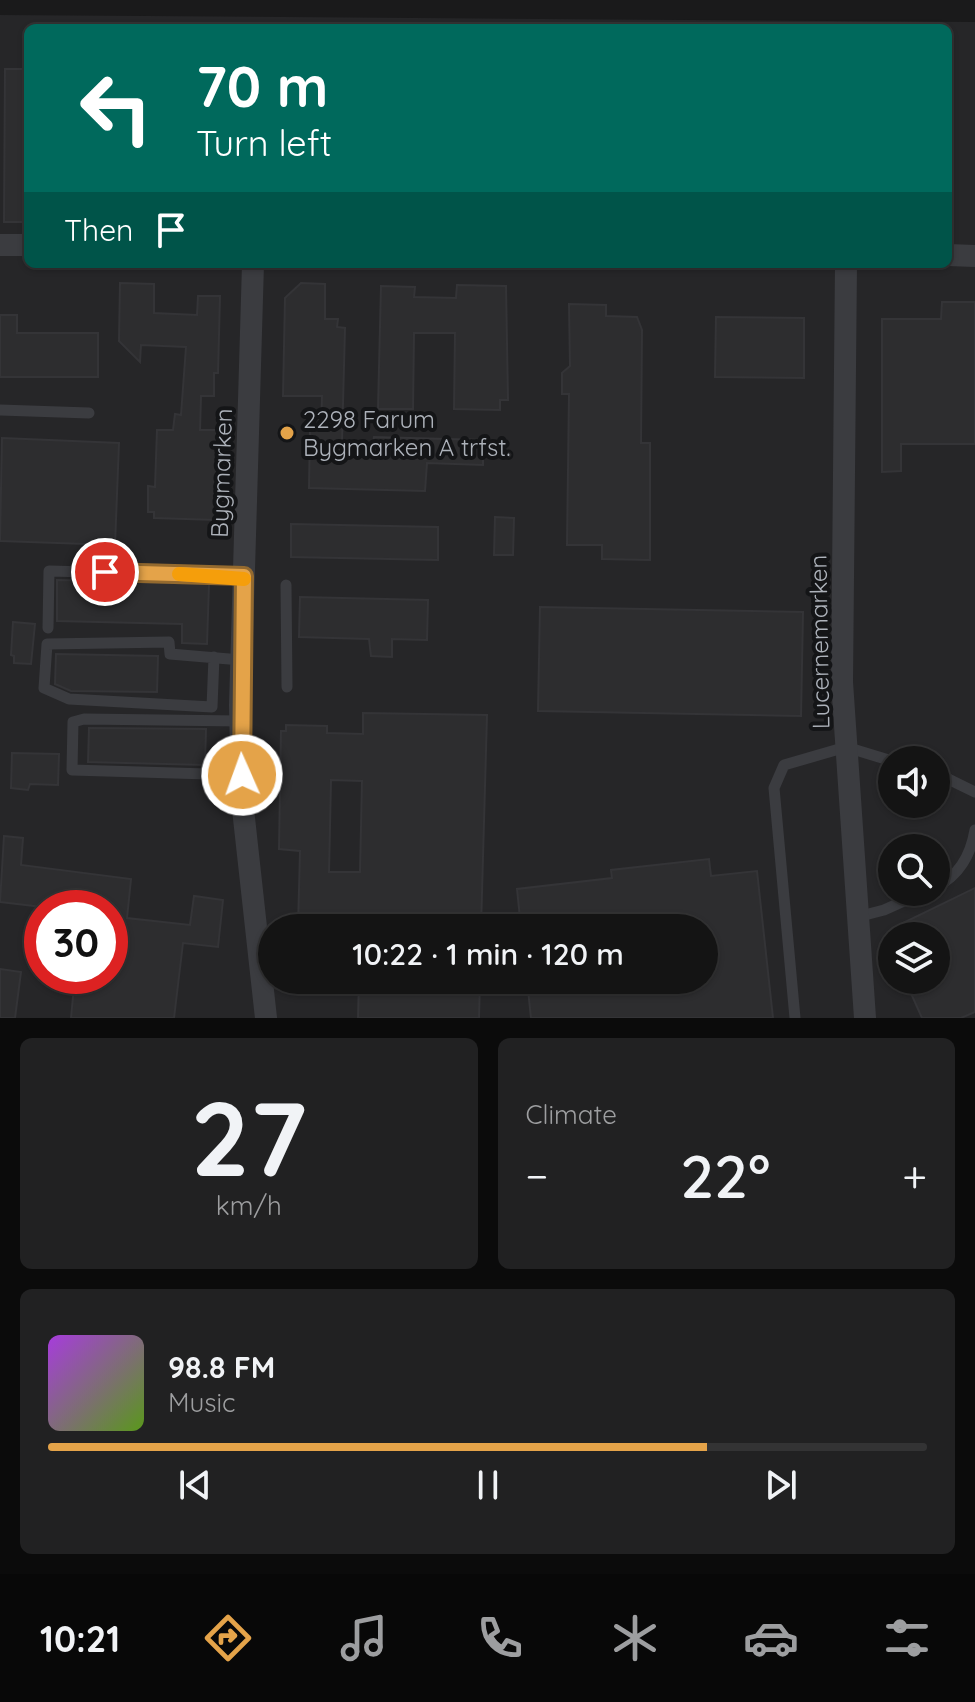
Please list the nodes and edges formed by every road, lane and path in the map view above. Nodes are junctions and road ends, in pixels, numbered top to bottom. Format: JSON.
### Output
{"nodes":[{"id":1,"x":0,"y":245,"type":"edge"},
{"id":2,"x":24,"y":245,"type":"edge"},
{"id":3,"x":952,"y":255,"type":"edge"},
{"id":4,"x":975,"y":256,"type":"edge"},
{"id":5,"x":253,"y":268,"type":"edge"},
{"id":6,"x":846,"y":268,"type":"edge"},
{"id":7,"x":0,"y":410,"type":"edge"},
{"id":8,"x":89,"y":413,"type":"dead end"},
{"id":9,"x":244,"y":576,"type":"junction"},
{"id":10,"x":286,"y":585,"type":"dead end"},
{"id":11,"x":48,"y":628,"type":"dead end"},
{"id":12,"x":214,"y":657,"type":"junction"},
{"id":13,"x":241,"y":660,"type":"junction"},
{"id":14,"x":287,"y":687,"type":"dead end"},
{"id":15,"x":240,"y":721,"type":"junction"},
{"id":16,"x":846,"y":747,"type":"junction"},
{"id":17,"x":878,"y":757,"type":"edge"},
{"id":18,"x":242,"y":775,"type":"junction"},
{"id":19,"x":950,"y":780,"type":"edge"},
{"id":20,"x":975,"y":792,"type":"edge"},
{"id":21,"x":975,"y":830,"type":"edge"},
{"id":22,"x":950,"y":878,"type":"edge"},
{"id":23,"x":893,"y":906,"type":"edge"},
{"id":24,"x":856,"y":917,"type":"junction"},
{"id":25,"x":266,"y":1018,"type":"edge"},
{"id":26,"x":795,"y":1018,"type":"edge"},
{"id":27,"x":865,"y":1018,"type":"edge"}],
"edges":[{"from":1,"to":2,"type":"street"},
{"from":3,"to":4,"type":"street"},
{"from":5,"to":9,"type":"street","name":"Bygmarken"},
{"from":6,"to":16,"type":"street","name":"Lucernemarken"},
{"from":7,"to":8,"type":"lane"},
{"from":9,"to":11,"type":"lane"},
{"from":9,"to":13,"type":"street","name":"Bygmarken"},
{"from":10,"to":14,"type":"lane"},
{"from":12,"to":12,"type":"lane"},
{"from":12,"to":13,"type":"lane"},
{"from":13,"to":15,"type":"street","name":"Bygmarken"},
{"from":15,"to":18,"type":"street","name":"Bygmarken"},
{"from":15,"to":18,"type":"lane"},
{"from":16,"to":17,"type":"lane"},
{"from":16,"to":24,"type":"street","name":"Lucernemarken"},
{"from":16,"to":26,"type":"lane"},
{"from":18,"to":25,"type":"street","name":"Bygmarken"},
{"from":19,"to":20,"type":"lane"},
{"from":21,"to":22,"type":"lane"},
{"from":23,"to":24,"type":"lane"},
{"from":24,"to":27,"type":"street","name":"Lucernemarken"}]}
